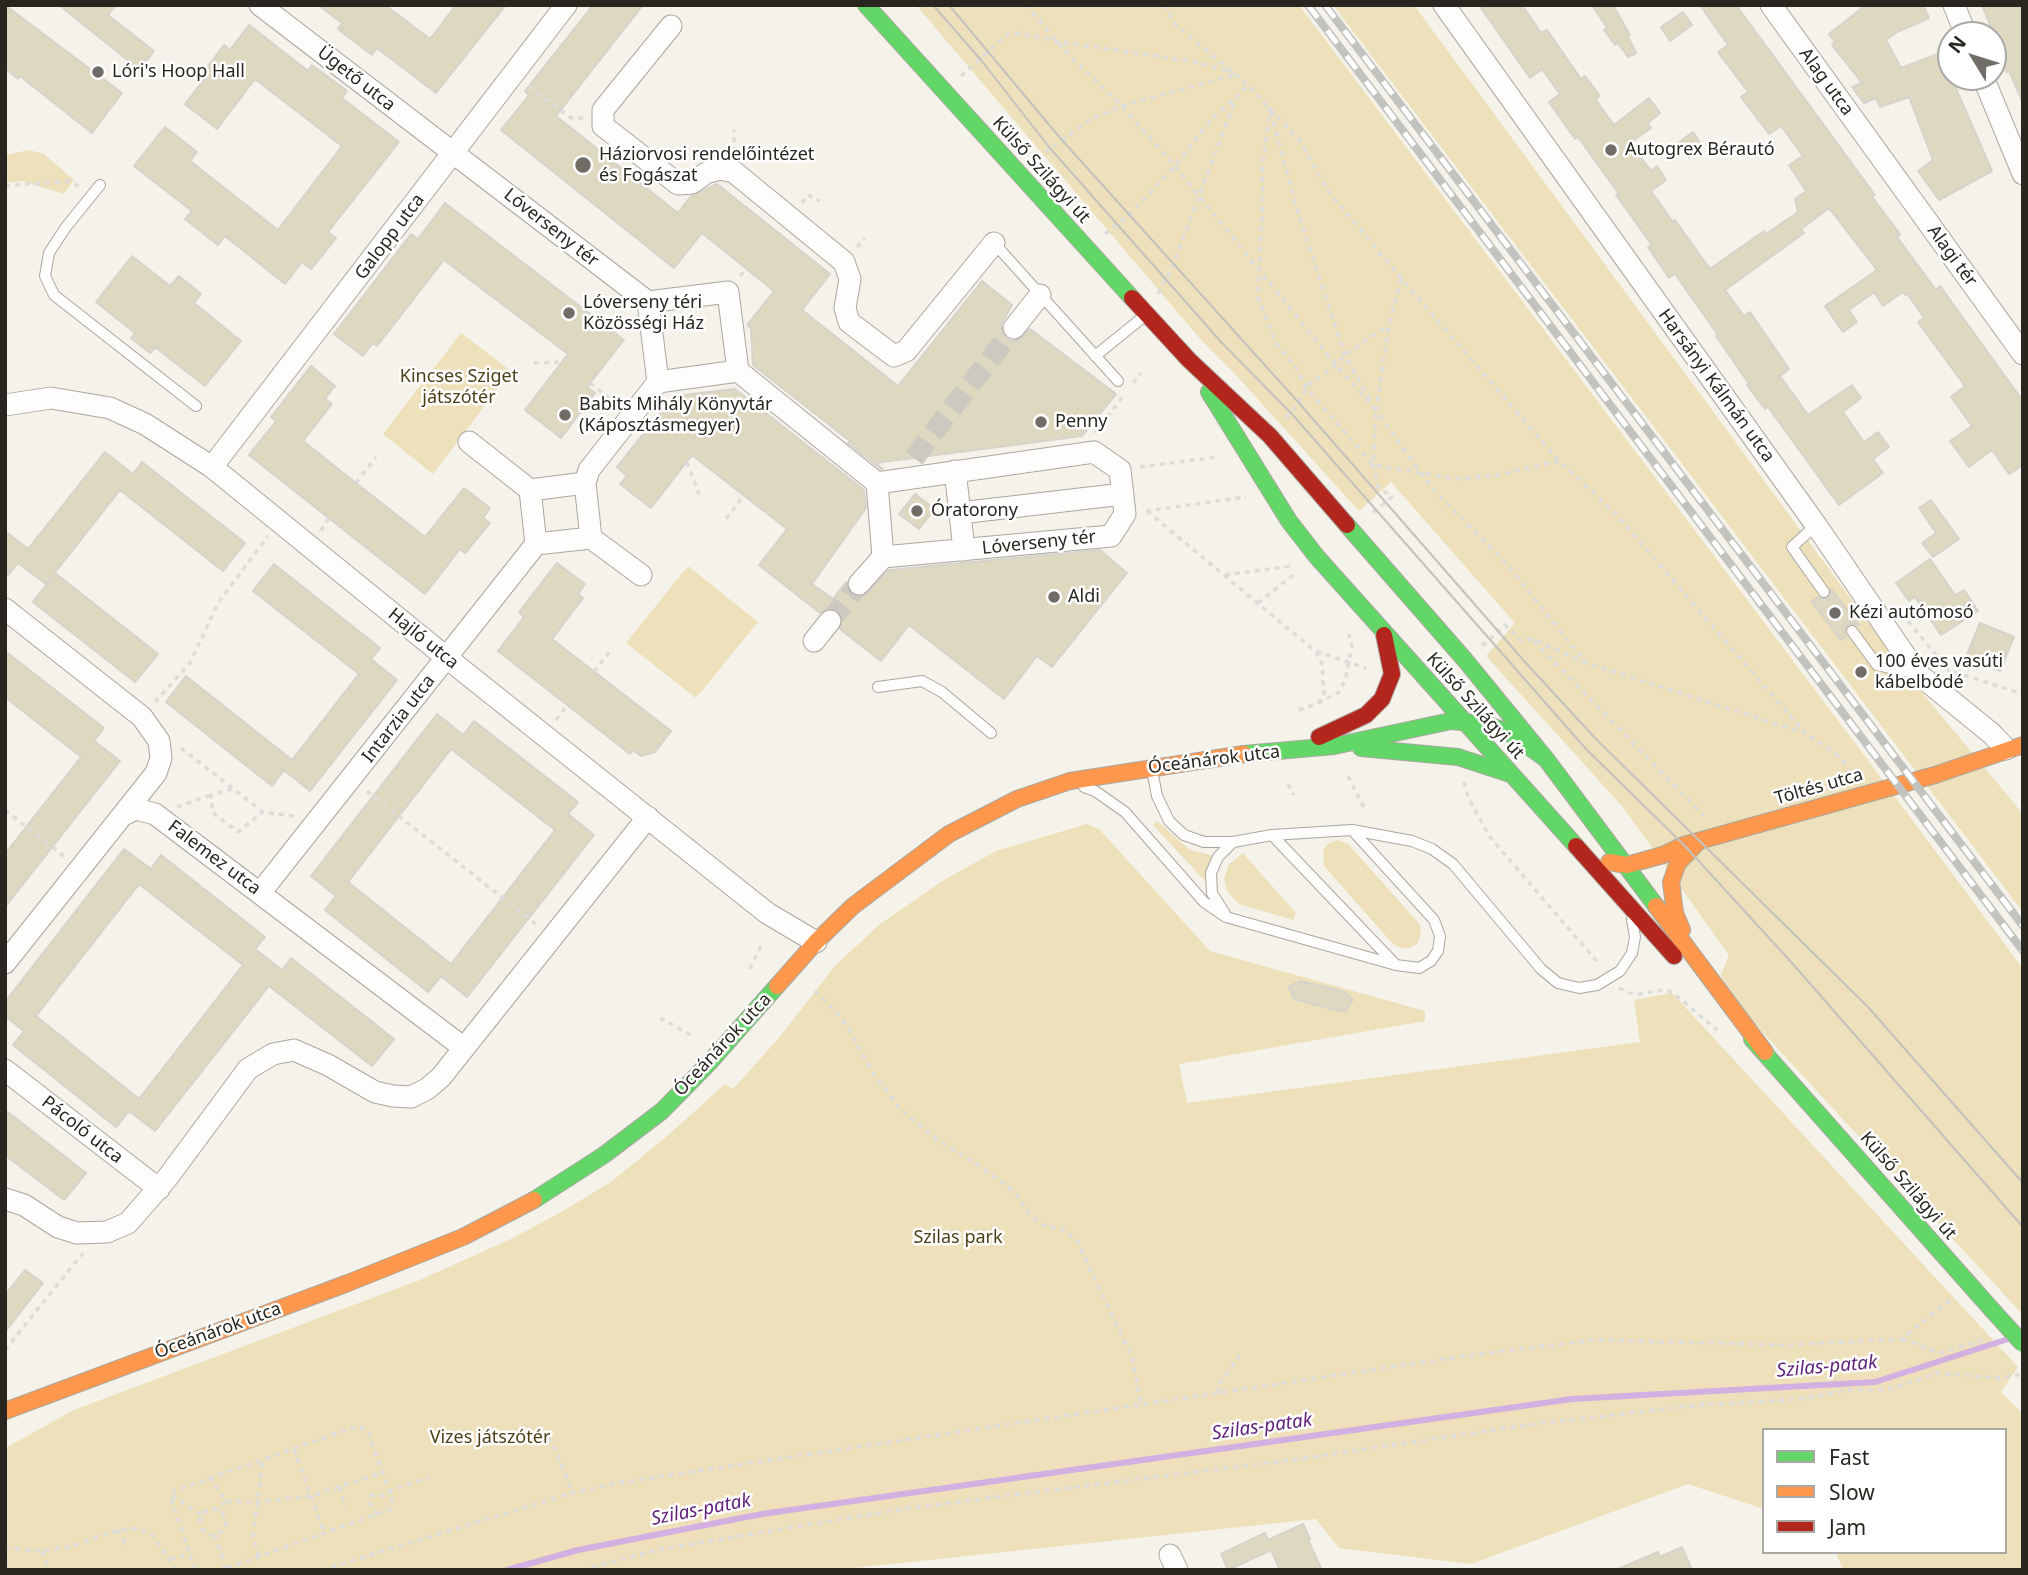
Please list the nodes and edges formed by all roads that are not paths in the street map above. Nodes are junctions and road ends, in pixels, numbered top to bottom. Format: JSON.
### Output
{"nodes":[{"id":1,"x":260,"y":5,"type":"edge"},
{"id":2,"x":566,"y":5,"type":"edge"},
{"id":3,"x":866,"y":5,"type":"edge"},
{"id":4,"x":1444,"y":5,"type":"edge"},
{"id":5,"x":1771,"y":5,"type":"edge"},
{"id":6,"x":671,"y":26,"type":"dead end"},
{"id":7,"x":1988,"y":91,"type":"edge"},
{"id":8,"x":454,"y":153,"type":"junction"},
{"id":9,"x":1882,"y":159,"type":"joint"},
{"id":10,"x":2023,"y":174,"type":"edge"},
{"id":11,"x":97,"y":189,"type":"road end"},
{"id":12,"x":994,"y":243,"type":"joint"},
{"id":13,"x":1040,"y":295,"type":"junction"},
{"id":14,"x":648,"y":302,"type":"junction"},
{"id":15,"x":1147,"y":314,"type":"junction"},
{"id":16,"x":1014,"y":328,"type":"tunnel mouth"},
{"id":17,"x":2023,"y":354,"type":"edge"},
{"id":18,"x":1095,"y":356,"type":"junction"},
{"id":19,"x":1189,"y":360,"type":"junction"},
{"id":20,"x":738,"y":372,"type":"junction"},
{"id":21,"x":1118,"y":381,"type":"dead end"},
{"id":22,"x":658,"y":382,"type":"junction"},
{"id":23,"x":5,"y":405,"type":"edge"},
{"id":24,"x":197,"y":406,"type":"dead end"},
{"id":25,"x":469,"y":442,"type":"dead end"},
{"id":26,"x":914,"y":458,"type":"tunnel mouth"},
{"id":27,"x":212,"y":467,"type":"junction"},
{"id":28,"x":955,"y":471,"type":"junction"},
{"id":29,"x":886,"y":481,"type":"junction"},
{"id":30,"x":585,"y":483,"type":"junction"},
{"id":31,"x":530,"y":490,"type":"junction"},
{"id":32,"x":1124,"y":504,"type":"junction"},
{"id":33,"x":960,"y":513,"type":"junction"},
{"id":34,"x":1816,"y":525,"type":"junction"},
{"id":35,"x":591,"y":538,"type":"junction"},
{"id":36,"x":536,"y":544,"type":"junction"},
{"id":37,"x":964,"y":550,"type":"junction"},
{"id":38,"x":883,"y":557,"type":"junction"},
{"id":39,"x":641,"y":575,"type":"dead end"},
{"id":40,"x":859,"y":584,"type":"tunnel mouth"},
{"id":41,"x":1824,"y":592,"type":"dead end"},
{"id":42,"x":5,"y":609,"type":"edge"},
{"id":43,"x":830,"y":621,"type":"tunnel mouth"},
{"id":44,"x":1852,"y":631,"type":"dead end"},
{"id":45,"x":1383,"y":633,"type":"junction"},
{"id":46,"x":814,"y":641,"type":"dead end"},
{"id":47,"x":1470,"y":656,"type":"junction"},
{"id":48,"x":447,"y":658,"type":"junction"},
{"id":49,"x":1917,"y":673,"type":"junction"},
{"id":50,"x":878,"y":687,"type":"dead end"},
{"id":51,"x":1459,"y":717,"type":"junction"},
{"id":52,"x":990,"y":733,"type":"dead end"},
{"id":53,"x":1334,"y":746,"type":"junction"},
{"id":54,"x":2014,"y":747,"type":"edge"},
{"id":55,"x":1280,"y":751,"type":"junction"},
{"id":56,"x":1546,"y":760,"type":"junction"},
{"id":57,"x":1152,"y":767,"type":"junction"},
{"id":58,"x":1512,"y":775,"type":"junction"},
{"id":59,"x":1070,"y":781,"type":"junction"},
{"id":60,"x":123,"y":815,"type":"junction"},
{"id":61,"x":648,"y":817,"type":"junction"},
{"id":62,"x":1352,"y":830,"type":"junction"},
{"id":63,"x":1272,"y":835,"type":"junction"},
{"id":64,"x":1604,"y":836,"type":"junction"},
{"id":65,"x":1233,"y":842,"type":"junction"},
{"id":66,"x":1573,"y":843,"type":"junction"},
{"id":67,"x":1691,"y":843,"type":"junction"},
{"id":68,"x":1627,"y":865,"type":"junction"},
{"id":69,"x":260,"y":893,"type":"junction"},
{"id":70,"x":1629,"y":907,"type":"junction"},
{"id":71,"x":1226,"y":917,"type":"junction"},
{"id":72,"x":816,"y":942,"type":"junction"},
{"id":73,"x":1694,"y":958,"type":"junction"},
{"id":74,"x":5,"y":963,"type":"edge"},
{"id":75,"x":1396,"y":965,"type":"junction"},
{"id":76,"x":464,"y":1048,"type":"junction"},
{"id":77,"x":1765,"y":1052,"type":"junction"},
{"id":78,"x":5,"y":1070,"type":"edge"},
{"id":79,"x":159,"y":1189,"type":"junction"},
{"id":80,"x":5,"y":1199,"type":"edge"},
{"id":81,"x":2023,"y":1344,"type":"edge"},
{"id":82,"x":5,"y":1411,"type":"edge"}],
"edges":[{"from":1,"to":8,"type":"street","name":"Ügető utca"},
{"from":2,"to":8,"type":"street","name":"Galopp utca"},
{"from":3,"to":15,"type":"street","name":"Külső Szilágyi út"},
{"from":4,"to":34,"type":"street","name":"Harsányi Kálmán utca"},
{"from":5,"to":9,"type":"street","name":"Alag utca"},
{"from":6,"to":12,"type":"street"},
{"from":7,"to":10,"type":"street"},
{"from":8,"to":14,"type":"street","name":"Lóverseny tér"},
{"from":8,"to":27,"type":"street","name":"Galopp utca"},
{"from":9,"to":17,"type":"street","name":"Alagi tér"},
{"from":11,"to":24,"type":"lane"},
{"from":12,"to":13,"type":"lane"},
{"from":13,"to":16,"type":"street"},
{"from":13,"to":18,"type":"lane"},
{"from":14,"to":20,"type":"street"},
{"from":14,"to":22,"type":"street"},
{"from":15,"to":18,"type":"lane"},
{"from":15,"to":19,"type":"street","name":"Külső Szilágyi út"},
{"from":18,"to":21,"type":"lane"},
{"from":19,"to":45,"type":"street","name":"Külső Szilágyi út"},
{"from":19,"to":47,"type":"street","name":"Külső Szilágyi út"},
{"from":20,"to":22,"type":"street"},
{"from":20,"to":29,"type":"street"},
{"from":22,"to":30,"type":"street"},
{"from":23,"to":27,"type":"street","name":"Hajló utca"},
{"from":25,"to":31,"type":"street"},
{"from":26,"to":29,"type":"street"},
{"from":27,"to":48,"type":"street","name":"Hajló utca"},
{"from":28,"to":29,"type":"street"},
{"from":28,"to":32,"type":"street"},
{"from":28,"to":33,"type":"street","name":"Lóverseny tér"},
{"from":29,"to":38,"type":"street"},
{"from":30,"to":31,"type":"street"},
{"from":30,"to":35,"type":"street"},
{"from":31,"to":36,"type":"street"},
{"from":32,"to":33,"type":"street"},
{"from":32,"to":37,"type":"street","name":"Lóverseny tér"},
{"from":33,"to":37,"type":"street","name":"Lóverseny tér"},
{"from":34,"to":41,"type":"lane"},
{"from":34,"to":49,"type":"street","name":"Harsányi Kálmán utca"},
{"from":35,"to":36,"type":"street"},
{"from":35,"to":39,"type":"street"},
{"from":36,"to":48,"type":"street","name":"Intarzia utca"},
{"from":37,"to":38,"type":"street","name":"Lóverseny tér"},
{"from":38,"to":40,"type":"street"},
{"from":42,"to":60,"type":"street"},
{"from":43,"to":46,"type":"street"},
{"from":44,"to":49,"type":"lane"},
{"from":45,"to":51,"type":"street","name":"Külső Szilágyi út"},
{"from":45,"to":55,"type":"street"},
{"from":47,"to":51,"type":"street","name":"Óceánárok utca"},
{"from":47,"to":56,"type":"street","name":"Külső Szilágyi út"},
{"from":48,"to":61,"type":"street","name":"Hajló utca"},
{"from":48,"to":69,"type":"street","name":"Intarzia utca"},
{"from":49,"to":54,"type":"street","name":"Harsányi Kálmán utca"},
{"from":50,"to":52,"type":"lane"},
{"from":51,"to":53,"type":"street","name":"Óceánárok utca"},
{"from":51,"to":56,"type":"street"},
{"from":51,"to":58,"type":"street","name":"Külső Szilágyi út"},
{"from":53,"to":55,"type":"street","name":"Óceánárok utca"},
{"from":53,"to":58,"type":"street"},
{"from":54,"to":67,"type":"street","name":"Töltés utca"},
{"from":55,"to":57,"type":"street","name":"Óceánárok utca"},
{"from":56,"to":64,"type":"street","name":"Külső Szilágyi út"},
{"from":57,"to":59,"type":"street","name":"Óceánárok utca"},
{"from":57,"to":65,"type":"lane"},
{"from":58,"to":66,"type":"street","name":"Külső Szilágyi út"},
{"from":59,"to":71,"type":"lane"},
{"from":59,"to":72,"type":"street","name":"Óceánárok utca"},
{"from":60,"to":69,"type":"street","name":"Falemez utca"},
{"from":60,"to":74,"type":"street"},
{"from":61,"to":72,"type":"street","name":"Hajló utca"},
{"from":61,"to":76,"type":"street"},
{"from":62,"to":63,"type":"lane"},
{"from":62,"to":70,"type":"lane"},
{"from":62,"to":75,"type":"lane"},
{"from":63,"to":65,"type":"lane"},
{"from":63,"to":75,"type":"lane"},
{"from":64,"to":67,"type":"street"},
{"from":64,"to":68,"type":"street","name":"Külső Szilágyi út"},
{"from":65,"to":71,"type":"lane"},
{"from":66,"to":68,"type":"street"},
{"from":66,"to":70,"type":"street","name":"Külső Szilágyi út"},
{"from":67,"to":68,"type":"street","name":"Töltés utca"},
{"from":67,"to":73,"type":"street"},
{"from":68,"to":73,"type":"street","name":"Külső Szilágyi út"},
{"from":69,"to":76,"type":"street","name":"Falemez utca"},
{"from":70,"to":77,"type":"street","name":"Külső Szilágyi út"},
{"from":71,"to":75,"type":"lane"},
{"from":72,"to":82,"type":"street","name":"Óceánárok utca"},
{"from":73,"to":77,"type":"street","name":"Külső Szilágyi út"},
{"from":76,"to":79,"type":"street"},
{"from":77,"to":81,"type":"street","name":"Külső Szilágyi út","bridge":true},
{"from":78,"to":79,"type":"street","name":"Pácoló utca"},
{"from":79,"to":80,"type":"street"}]}
